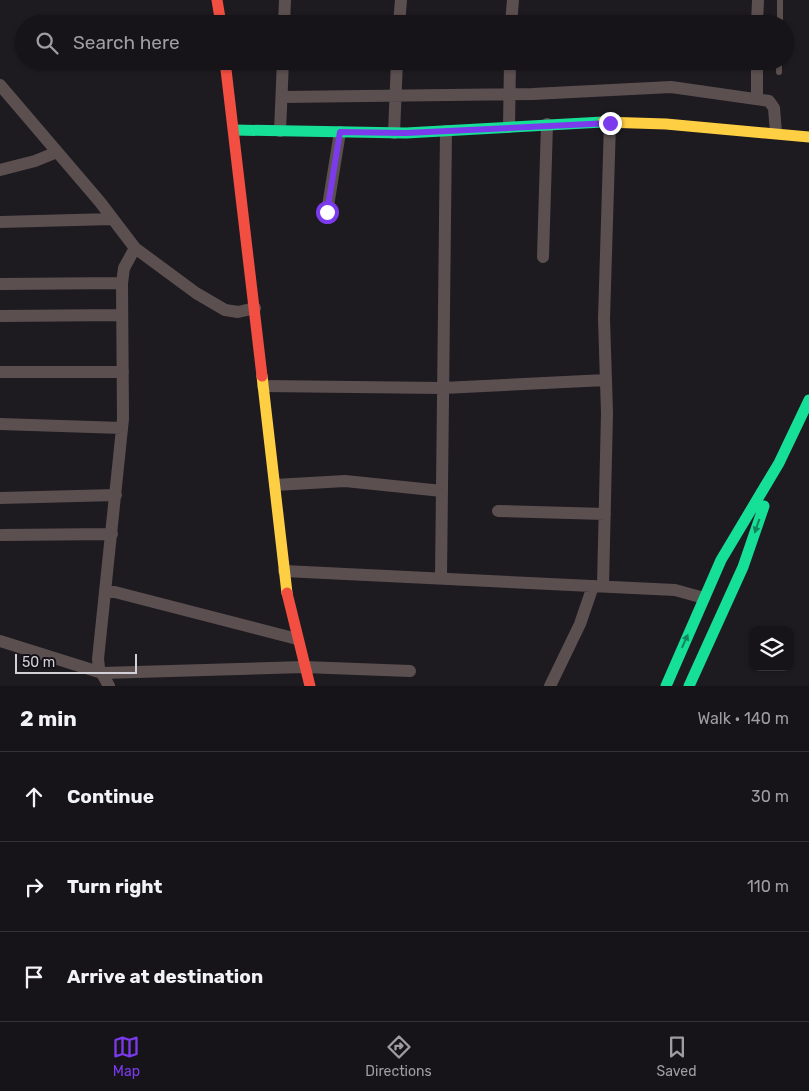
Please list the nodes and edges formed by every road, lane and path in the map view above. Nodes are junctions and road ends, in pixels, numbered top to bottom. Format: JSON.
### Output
{"nodes":[{"id":1,"x":217,"y":0,"type":"edge"},
{"id":2,"x":285,"y":0,"type":"edge"},
{"id":3,"x":401,"y":0,"type":"edge"},
{"id":4,"x":513,"y":0,"type":"edge"},
{"id":5,"x":758,"y":0,"type":"edge"},
{"id":6,"x":780,"y":0,"type":"edge"},
{"id":7,"x":220,"y":15,"type":"edge"},
{"id":8,"x":284,"y":15,"type":"edge"},
{"id":9,"x":400,"y":15,"type":"edge"},
{"id":10,"x":512,"y":15,"type":"edge"},
{"id":11,"x":758,"y":15,"type":"edge"},
{"id":12,"x":780,"y":15,"type":"edge"},
{"id":13,"x":226,"y":70,"type":"edge"},
{"id":14,"x":283,"y":70,"type":"edge"},
{"id":15,"x":397,"y":70,"type":"edge"},
{"id":16,"x":510,"y":70,"type":"edge"},
{"id":17,"x":757,"y":70,"type":"edge"},
{"id":18,"x":3,"y":93,"type":"edge"},
{"id":19,"x":510,"y":94,"type":"junction"},
{"id":20,"x":396,"y":95,"type":"junction"},
{"id":21,"x":282,"y":96,"type":"junction"},
{"id":22,"x":757,"y":98,"type":"junction"},
{"id":23,"x":610,"y":123,"type":"junction"},
{"id":24,"x":547,"y":124,"type":"junction"},
{"id":25,"x":509,"y":127,"type":"junction"},
{"id":26,"x":234,"y":130,"type":"junction"},
{"id":27,"x":280,"y":131,"type":"junction"},
{"id":28,"x":446,"y":131,"type":"junction"},
{"id":29,"x":340,"y":132,"type":"junction"},
{"id":30,"x":394,"y":133,"type":"junction"},
{"id":31,"x":776,"y":133,"type":"junction"},
{"id":32,"x":809,"y":137,"type":"edge"},
{"id":33,"x":57,"y":152,"type":"junction"},
{"id":34,"x":0,"y":170,"type":"edge"},
{"id":35,"x":327,"y":212,"type":"dead end"},
{"id":36,"x":112,"y":219,"type":"junction"},
{"id":37,"x":0,"y":222,"type":"edge"},
{"id":38,"x":135,"y":248,"type":"junction"},
{"id":39,"x":543,"y":257,"type":"dead end"},
{"id":40,"x":0,"y":284,"type":"edge"},
{"id":41,"x":122,"y":284,"type":"junction"},
{"id":42,"x":255,"y":308,"type":"junction"},
{"id":43,"x":0,"y":316,"type":"edge"},
{"id":44,"x":122,"y":316,"type":"junction"},
{"id":45,"x":0,"y":372,"type":"edge"},
{"id":46,"x":123,"y":372,"type":"junction"},
{"id":47,"x":606,"y":380,"type":"junction"},
{"id":48,"x":264,"y":386,"type":"junction"},
{"id":49,"x":443,"y":388,"type":"junction"},
{"id":50,"x":809,"y":400,"type":"edge"},
{"id":51,"x":0,"y":424,"type":"edge"},
{"id":52,"x":122,"y":428,"type":"junction"},
{"id":53,"x":779,"y":463,"type":"junction"},
{"id":54,"x":275,"y":485,"type":"junction"},
{"id":55,"x":442,"y":491,"type":"junction"},
{"id":56,"x":116,"y":495,"type":"junction"},
{"id":57,"x":0,"y":498,"type":"edge"},
{"id":58,"x":498,"y":510,"type":"dead end"},
{"id":59,"x":605,"y":514,"type":"junction"},
{"id":60,"x":112,"y":534,"type":"junction"},
{"id":61,"x":2,"y":535,"type":"dead end"},
{"id":62,"x":284,"y":570,"type":"junction"},
{"id":63,"x":441,"y":578,"type":"junction"},
{"id":64,"x":598,"y":586,"type":"junction"},
{"id":65,"x":107,"y":590,"type":"junction"},
{"id":66,"x":704,"y":598,"type":"junction"},
{"id":67,"x":297,"y":639,"type":"junction"},
{"id":68,"x":0,"y":641,"type":"edge"},
{"id":69,"x":304,"y":667,"type":"junction"},
{"id":70,"x":410,"y":671,"type":"dead end"},
{"id":71,"x":102,"y":673,"type":"junction"},
{"id":72,"x":109,"y":686,"type":"edge"},
{"id":73,"x":310,"y":686,"type":"edge"},
{"id":74,"x":550,"y":686,"type":"edge"},
{"id":75,"x":666,"y":686,"type":"edge"},
{"id":76,"x":689,"y":686,"type":"edge"}],
"edges":[{"from":1,"to":7,"type":"street"},
{"from":2,"to":8,"type":"street"},
{"from":3,"to":9,"type":"street"},
{"from":4,"to":10,"type":"street"},
{"from":5,"to":11,"type":"street"},
{"from":6,"to":12,"type":"lane"},
{"from":13,"to":26,"type":"street"},
{"from":14,"to":21,"type":"street"},
{"from":15,"to":20,"type":"street"},
{"from":16,"to":19,"type":"street"},
{"from":17,"to":22,"type":"street"},
{"from":18,"to":33,"type":"street"},
{"from":19,"to":20,"type":"street"},
{"from":19,"to":22,"type":"street"},
{"from":19,"to":25,"type":"street"},
{"from":20,"to":21,"type":"street"},
{"from":20,"to":30,"type":"street"},
{"from":21,"to":27,"type":"street"},
{"from":22,"to":31,"type":"street"},
{"from":23,"to":24,"type":"street"},
{"from":23,"to":31,"type":"street"},
{"from":23,"to":47,"type":"street"},
{"from":24,"to":25,"type":"street"},
{"from":24,"to":39,"type":"street"},
{"from":25,"to":28,"type":"street"},
{"from":26,"to":27,"type":"street"},
{"from":26,"to":42,"type":"street"},
{"from":27,"to":29,"type":"street"},
{"from":28,"to":30,"type":"street"},
{"from":28,"to":49,"type":"street"},
{"from":29,"to":30,"type":"street"},
{"from":29,"to":35,"type":"street"},
{"from":31,"to":32,"type":"street"},
{"from":33,"to":34,"type":"street"},
{"from":33,"to":36,"type":"street"},
{"from":36,"to":37,"type":"street"},
{"from":36,"to":38,"type":"street"},
{"from":38,"to":41,"type":"street"},
{"from":38,"to":42,"type":"street"},
{"from":40,"to":41,"type":"street"},
{"from":41,"to":44,"type":"street"},
{"from":42,"to":48,"type":"street"},
{"from":43,"to":44,"type":"street"},
{"from":44,"to":46,"type":"street"},
{"from":45,"to":46,"type":"street"},
{"from":46,"to":52,"type":"street"},
{"from":47,"to":49,"type":"street"},
{"from":47,"to":59,"type":"street"},
{"from":48,"to":49,"type":"street"},
{"from":48,"to":54,"type":"street"},
{"from":49,"to":55,"type":"street"},
{"from":50,"to":53,"type":"street"},
{"from":51,"to":52,"type":"street"},
{"from":52,"to":56,"type":"street"},
{"from":53,"to":66,"type":"street"},
{"from":53,"to":76,"type":"street","one_way":true},
{"from":54,"to":55,"type":"street"},
{"from":54,"to":62,"type":"street"},
{"from":55,"to":63,"type":"street"},
{"from":56,"to":57,"type":"street"},
{"from":56,"to":60,"type":"street"},
{"from":58,"to":59,"type":"street"},
{"from":59,"to":64,"type":"street"},
{"from":60,"to":61,"type":"street"},
{"from":60,"to":65,"type":"street"},
{"from":62,"to":63,"type":"street"},
{"from":62,"to":67,"type":"street"},
{"from":63,"to":64,"type":"street"},
{"from":64,"to":66,"type":"street"},
{"from":64,"to":74,"type":"street"},
{"from":65,"to":67,"type":"street"},
{"from":65,"to":71,"type":"street"},
{"from":75,"to":66,"type":"street","one_way":true},
{"from":67,"to":69,"type":"street"},
{"from":68,"to":71,"type":"street"},
{"from":69,"to":70,"type":"street"},
{"from":69,"to":71,"type":"street"},
{"from":69,"to":73,"type":"street"},
{"from":71,"to":72,"type":"street"}]}
